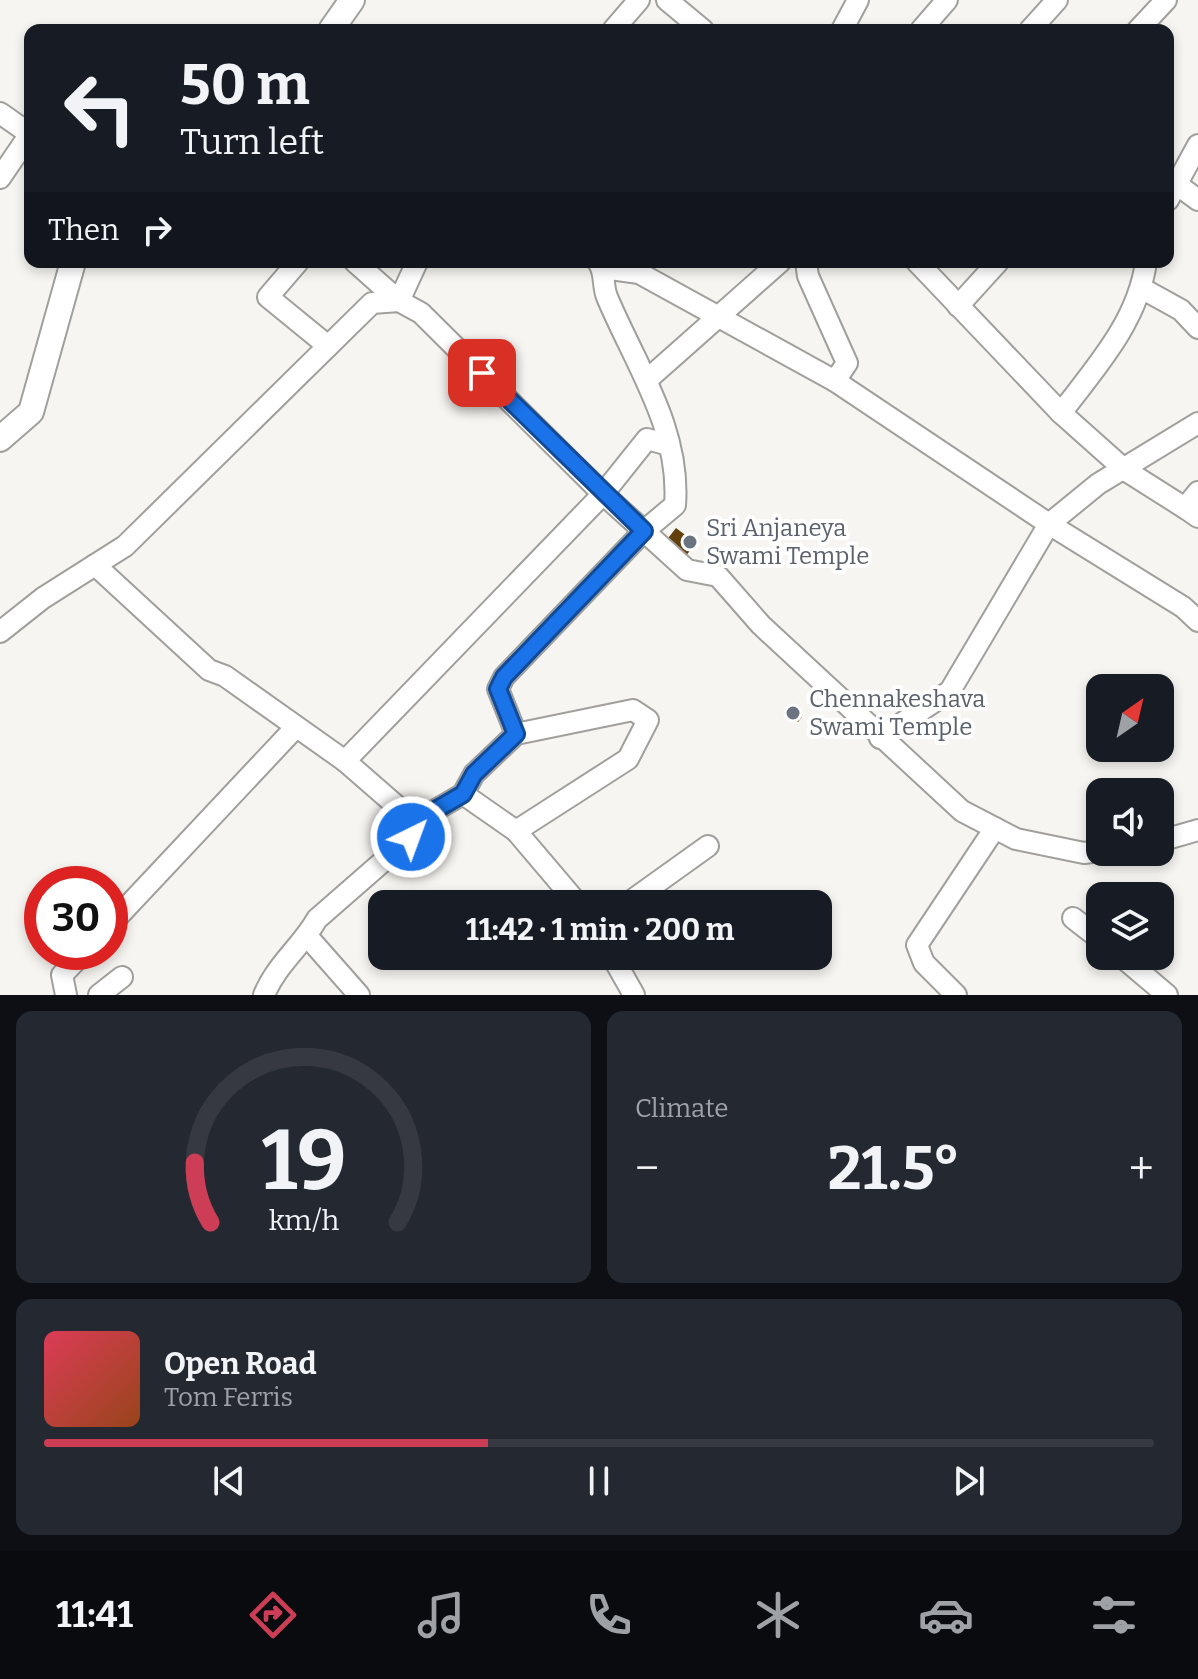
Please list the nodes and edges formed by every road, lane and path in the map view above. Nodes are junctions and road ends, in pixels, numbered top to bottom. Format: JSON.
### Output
{"nodes":[{"id":1,"x":352,"y":0,"type":"edge"},
{"id":2,"x":639,"y":0,"type":"edge"},
{"id":3,"x":667,"y":0,"type":"edge"},
{"id":4,"x":858,"y":0,"type":"edge"},
{"id":5,"x":947,"y":0,"type":"edge"},
{"id":6,"x":1057,"y":0,"type":"edge"},
{"id":7,"x":1166,"y":0,"type":"edge"},
{"id":8,"x":335,"y":24,"type":"edge"},
{"id":9,"x":618,"y":24,"type":"edge"},
{"id":10,"x":696,"y":24,"type":"edge"},
{"id":11,"x":845,"y":24,"type":"edge"},
{"id":12,"x":926,"y":24,"type":"edge"},
{"id":13,"x":1035,"y":24,"type":"edge"},
{"id":14,"x":1144,"y":24,"type":"edge"},
{"id":15,"x":0,"y":113,"type":"edge"},
{"id":16,"x":24,"y":130,"type":"edge"},
{"id":17,"x":24,"y":143,"type":"edge"},
{"id":18,"x":1198,"y":145,"type":"edge"},
{"id":19,"x":0,"y":178,"type":"edge"},
{"id":20,"x":1174,"y":182,"type":"edge"},
{"id":21,"x":1174,"y":188,"type":"edge"},
{"id":22,"x":1198,"y":200,"type":"edge"},
{"id":23,"x":71,"y":268,"type":"edge"},
{"id":24,"x":293,"y":268,"type":"edge"},
{"id":25,"x":362,"y":268,"type":"edge"},
{"id":26,"x":414,"y":268,"type":"edge"},
{"id":27,"x":601,"y":268,"type":"edge"},
{"id":28,"x":615,"y":268,"type":"edge"},
{"id":29,"x":773,"y":268,"type":"edge"},
{"id":30,"x":807,"y":268,"type":"edge"},
{"id":31,"x":923,"y":268,"type":"edge"},
{"id":32,"x":993,"y":268,"type":"edge"},
{"id":33,"x":1145,"y":268,"type":"edge"},
{"id":34,"x":1143,"y":289,"type":"junction"},
{"id":35,"x":399,"y":301,"type":"junction"},
{"id":36,"x":958,"y":306,"type":"junction"},
{"id":37,"x":718,"y":317,"type":"junction"},
{"id":38,"x":1198,"y":328,"type":"edge"},
{"id":39,"x":328,"y":346,"type":"junction"},
{"id":40,"x":648,"y":379,"type":"junction"},
{"id":41,"x":835,"y":381,"type":"junction"},
{"id":42,"x":1061,"y":413,"type":"junction"},
{"id":43,"x":1198,"y":423,"type":"edge"},
{"id":44,"x":0,"y":439,"type":"edge"},
{"id":45,"x":669,"y":445,"type":"junction"},
{"id":46,"x":1125,"y":470,"type":"junction"},
{"id":47,"x":603,"y":494,"type":"junction"},
{"id":48,"x":1194,"y":506,"type":"edge"},
{"id":49,"x":1049,"y":524,"type":"junction"},
{"id":50,"x":644,"y":531,"type":"junction"},
{"id":51,"x":95,"y":565,"type":"junction"},
{"id":52,"x":1198,"y":621,"type":"edge"},
{"id":53,"x":0,"y":632,"type":"edge"},
{"id":54,"x":295,"y":728,"type":"junction"},
{"id":55,"x":516,"y":734,"type":"junction"},
{"id":56,"x":880,"y":738,"type":"junction"},
{"id":57,"x":345,"y":761,"type":"junction"},
{"id":58,"x":463,"y":794,"type":"junction"},
{"id":59,"x":415,"y":822,"type":"junction"},
{"id":60,"x":995,"y":828,"type":"junction"},
{"id":61,"x":1198,"y":830,"type":"edge"},
{"id":62,"x":516,"y":831,"type":"junction"},
{"id":63,"x":1174,"y":837,"type":"edge"},
{"id":64,"x":708,"y":846,"type":"dead end"},
{"id":65,"x":1086,"y":853,"type":"edge"},
{"id":66,"x":566,"y":890,"type":"edge"},
{"id":67,"x":647,"y":890,"type":"edge"},
{"id":68,"x":128,"y":906,"type":"edge"},
{"id":69,"x":1073,"y":918,"type":"dead end"},
{"id":70,"x":1086,"y":928,"type":"edge"},
{"id":71,"x":307,"y":936,"type":"junction"},
{"id":72,"x":67,"y":970,"type":"edge"},
{"id":73,"x":620,"y":970,"type":"edge"},
{"id":74,"x":1138,"y":970,"type":"edge"},
{"id":75,"x":122,"y":977,"type":"dead end"},
{"id":76,"x":66,"y":995,"type":"edge"},
{"id":77,"x":99,"y":995,"type":"edge"},
{"id":78,"x":264,"y":995,"type":"edge"},
{"id":79,"x":359,"y":995,"type":"edge"},
{"id":80,"x":634,"y":995,"type":"edge"},
{"id":81,"x":956,"y":995,"type":"edge"},
{"id":82,"x":1167,"y":995,"type":"edge"}],
"edges":[{"from":1,"to":8,"type":"street"},
{"from":2,"to":9,"type":"street"},
{"from":3,"to":10,"type":"street"},
{"from":4,"to":11,"type":"street"},
{"from":5,"to":12,"type":"street"},
{"from":6,"to":13,"type":"street"},
{"from":7,"to":14,"type":"street"},
{"from":15,"to":16,"type":"street"},
{"from":17,"to":19,"type":"street"},
{"from":18,"to":20,"type":"street"},
{"from":21,"to":22,"type":"street"},
{"from":23,"to":44,"type":"street"},
{"from":24,"to":39,"type":"street"},
{"from":25,"to":35,"type":"street"},
{"from":26,"to":35,"type":"street"},
{"from":27,"to":40,"type":"street"},
{"from":28,"to":37,"type":"street"},
{"from":29,"to":37,"type":"street"},
{"from":30,"to":41,"type":"street"},
{"from":31,"to":36,"type":"street"},
{"from":32,"to":36,"type":"street"},
{"from":33,"to":34,"type":"street"},
{"from":34,"to":38,"type":"street"},
{"from":34,"to":42,"type":"street"},
{"from":35,"to":39,"type":"street"},
{"from":35,"to":47,"type":"street"},
{"from":36,"to":42,"type":"street"},
{"from":37,"to":40,"type":"street"},
{"from":37,"to":41,"type":"street"},
{"from":39,"to":51,"type":"street"},
{"from":40,"to":45,"type":"street"},
{"from":41,"to":49,"type":"street"},
{"from":42,"to":46,"type":"street"},
{"from":43,"to":46,"type":"street"},
{"from":45,"to":47,"type":"street"},
{"from":45,"to":50,"type":"street"},
{"from":46,"to":48,"type":"street"},
{"from":46,"to":49,"type":"street"},
{"from":47,"to":50,"type":"street"},
{"from":47,"to":57,"type":"street"},
{"from":49,"to":52,"type":"street"},
{"from":49,"to":56,"type":"street"},
{"from":50,"to":55,"type":"street"},
{"from":50,"to":56,"type":"street"},
{"from":51,"to":53,"type":"street"},
{"from":51,"to":54,"type":"street"},
{"from":54,"to":57,"type":"street"},
{"from":54,"to":68,"type":"street"},
{"from":55,"to":58,"type":"street"},
{"from":55,"to":62,"type":"street"},
{"from":56,"to":60,"type":"street"},
{"from":57,"to":59,"type":"street"},
{"from":58,"to":59,"type":"street"},
{"from":58,"to":62,"type":"street"},
{"from":59,"to":71,"type":"street"},
{"from":60,"to":65,"type":"street"},
{"from":60,"to":81,"type":"street"},
{"from":61,"to":63,"type":"street"},
{"from":62,"to":66,"type":"street"},
{"from":64,"to":67,"type":"street"},
{"from":69,"to":70,"type":"street"},
{"from":71,"to":78,"type":"street"},
{"from":71,"to":79,"type":"street"},
{"from":72,"to":76,"type":"street"},
{"from":73,"to":80,"type":"street"},
{"from":74,"to":82,"type":"street"},
{"from":75,"to":77,"type":"street"}]}
